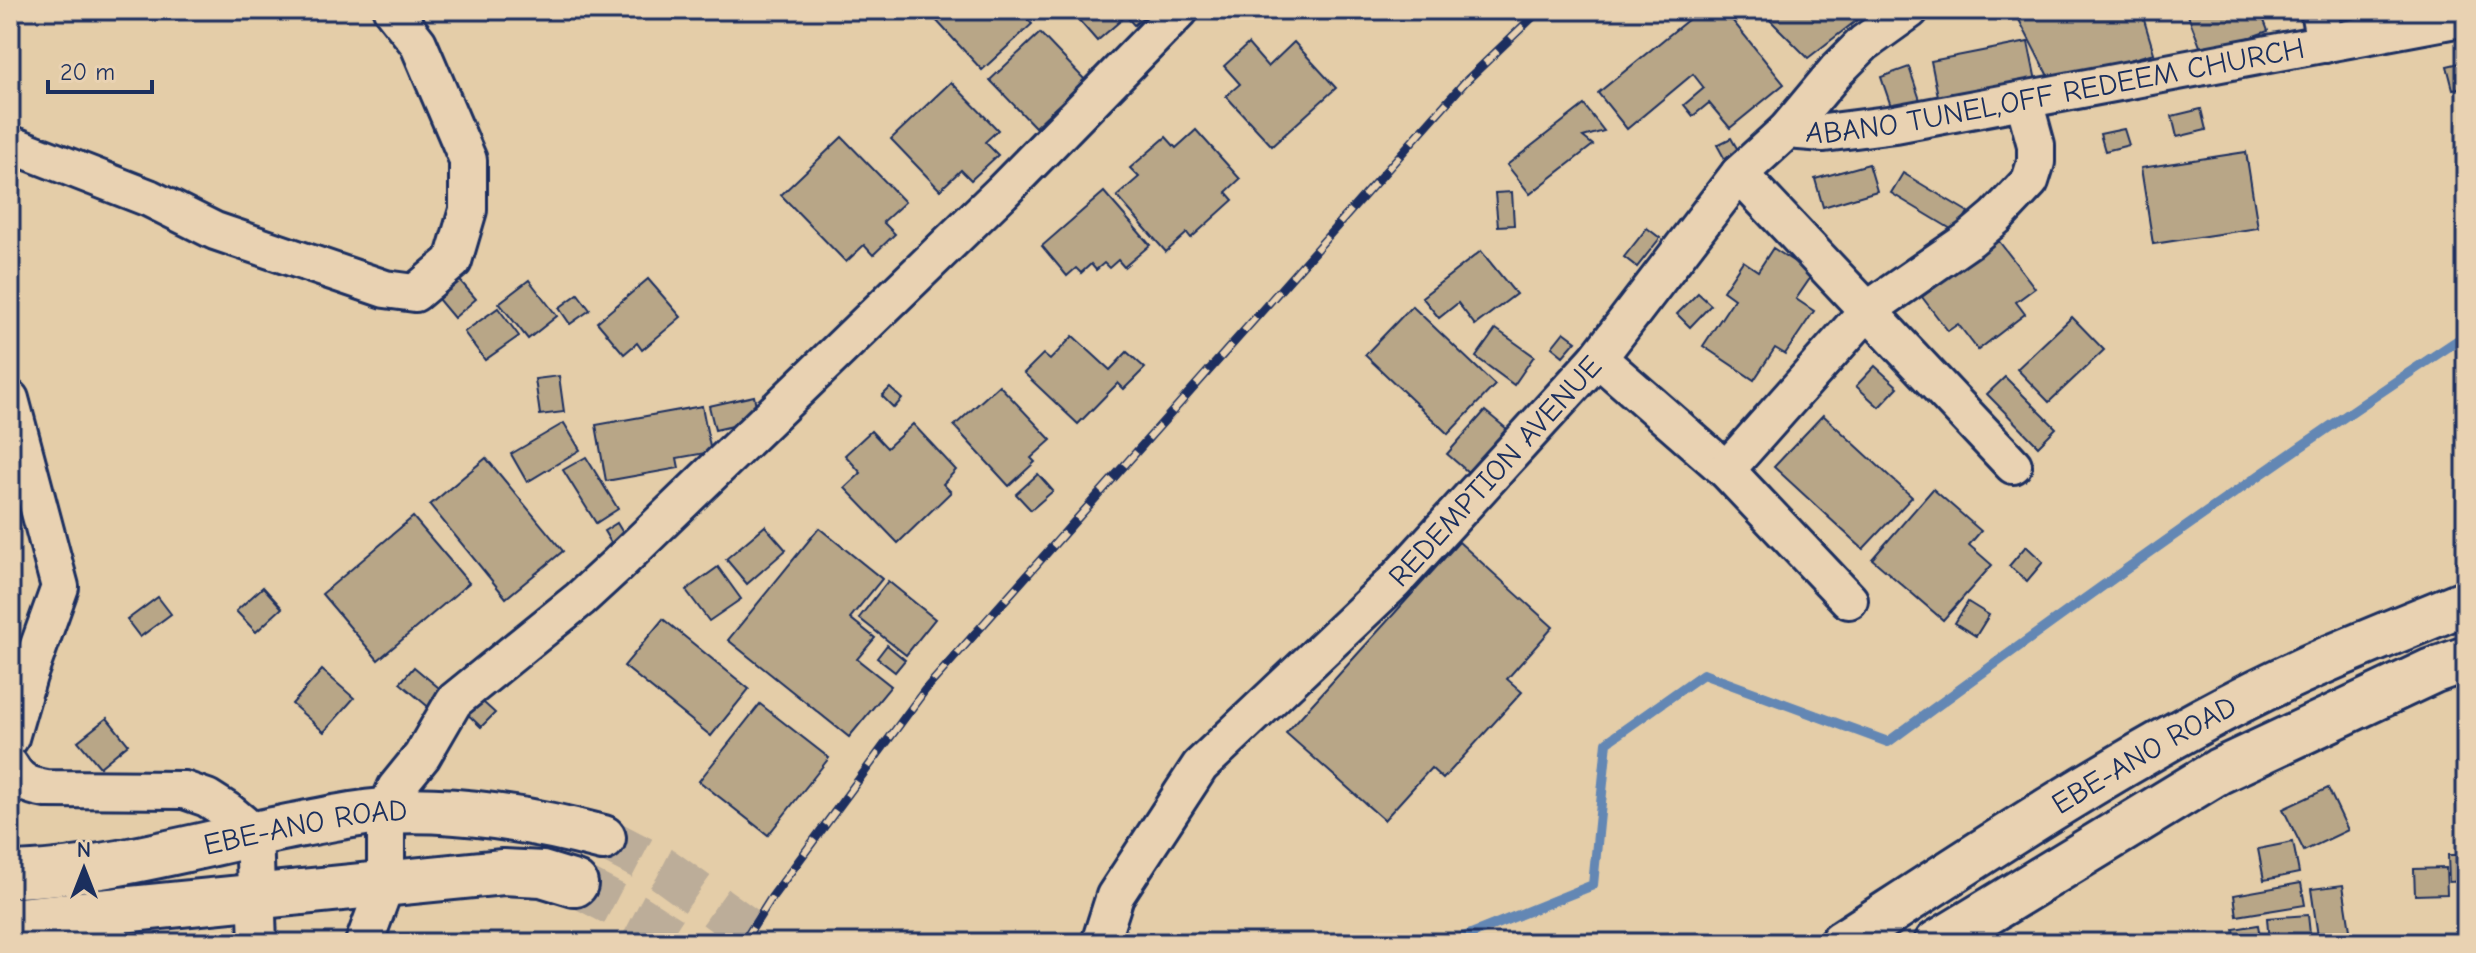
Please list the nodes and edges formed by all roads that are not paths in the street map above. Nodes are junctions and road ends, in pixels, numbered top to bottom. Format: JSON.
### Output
{"nodes":[{"id":1,"x":392,"y":10,"type":"edge"},
{"id":2,"x":1180,"y":10,"type":"edge"},
{"id":3,"x":1910,"y":10,"type":"edge"},
{"id":4,"x":2466,"y":17,"type":"edge"},
{"id":5,"x":2322,"y":27,"type":"edge"},
{"id":6,"x":2024,"y":101,"type":"junction"},
{"id":7,"x":1787,"y":130,"type":"junction"},
{"id":8,"x":10,"y":144,"type":"edge"},
{"id":9,"x":1739,"y":174,"type":"junction"},
{"id":10,"x":1869,"y":309,"type":"junction"},
{"id":11,"x":1598,"y":358,"type":"junction"},
{"id":12,"x":10,"y":399,"type":"edge"},
{"id":13,"x":2013,"y":465,"type":"dead end"},
{"id":14,"x":1726,"y":470,"type":"junction"},
{"id":15,"x":1849,"y":600,"type":"dead end"},
{"id":16,"x":2466,"y":602,"type":"edge"},
{"id":17,"x":2466,"y":659,"type":"edge"},
{"id":18,"x":10,"y":738,"type":"edge"},
{"id":19,"x":10,"y":766,"type":"edge"},
{"id":20,"x":386,"y":811,"type":"junction"},
{"id":21,"x":254,"y":833,"type":"junction"},
{"id":22,"x":603,"y":838,"type":"tunnel mouth"},
{"id":23,"x":10,"y":875,"type":"edge"},
{"id":24,"x":386,"y":883,"type":"junction"},
{"id":25,"x":575,"y":884,"type":"tunnel mouth"},
{"id":26,"x":257,"y":897,"type":"junction"},
{"id":27,"x":10,"y":921,"type":"edge"},
{"id":28,"x":258,"y":943,"type":"edge"},
{"id":29,"x":364,"y":943,"type":"edge"},
{"id":30,"x":1100,"y":943,"type":"edge"},
{"id":31,"x":1842,"y":943,"type":"edge"},
{"id":32,"x":1937,"y":943,"type":"edge"}],
"edges":[{"from":1,"to":8,"type":"street"},
{"from":2,"to":20,"type":"street"},
{"from":3,"to":7,"type":"street","name":"REDEMPTION AVENUE"},
{"from":4,"to":5,"type":"street","name":"ABANO TUNEL,OFF REDEEM CHURCH"},
{"from":5,"to":6,"type":"street","name":"ABANO TUNEL,OFF REDEEM CHURCH"},
{"from":6,"to":7,"type":"street","name":"ABANO TUNEL,OFF REDEEM CHURCH"},
{"from":6,"to":10,"type":"street"},
{"from":7,"to":9,"type":"street","name":"REDEMPTION AVENUE"},
{"from":9,"to":10,"type":"street"},
{"from":9,"to":11,"type":"street","name":"REDEMPTION AVENUE"},
{"from":10,"to":13,"type":"street"},
{"from":10,"to":14,"type":"street"},
{"from":11,"to":14,"type":"street"},
{"from":11,"to":30,"type":"street","name":"REDEMPTION AVENUE"},
{"from":12,"to":18,"type":"street"},
{"from":14,"to":15,"type":"street"},
{"from":16,"to":31,"type":"main road","name":"EBE-ANO ROAD"},
{"from":17,"to":32,"type":"main road","name":"EBE-ANO ROAD"},
{"from":19,"to":21,"type":"street"},
{"from":20,"to":21,"type":"main road","name":"EBE-ANO ROAD"},
{"from":20,"to":22,"type":"main road","name":"EBE-ANO ROAD"},
{"from":20,"to":24,"type":"street"},
{"from":21,"to":23,"type":"main road","name":"EBE-ANO ROAD"},
{"from":21,"to":26,"type":"street"},
{"from":24,"to":25,"type":"main road","name":"EBE-ANO ROAD"},
{"from":24,"to":26,"type":"main road","name":"EBE-ANO ROAD"},
{"from":24,"to":29,"type":"street"},
{"from":26,"to":27,"type":"main road","name":"EBE-ANO ROAD"},
{"from":26,"to":28,"type":"street"}]}
